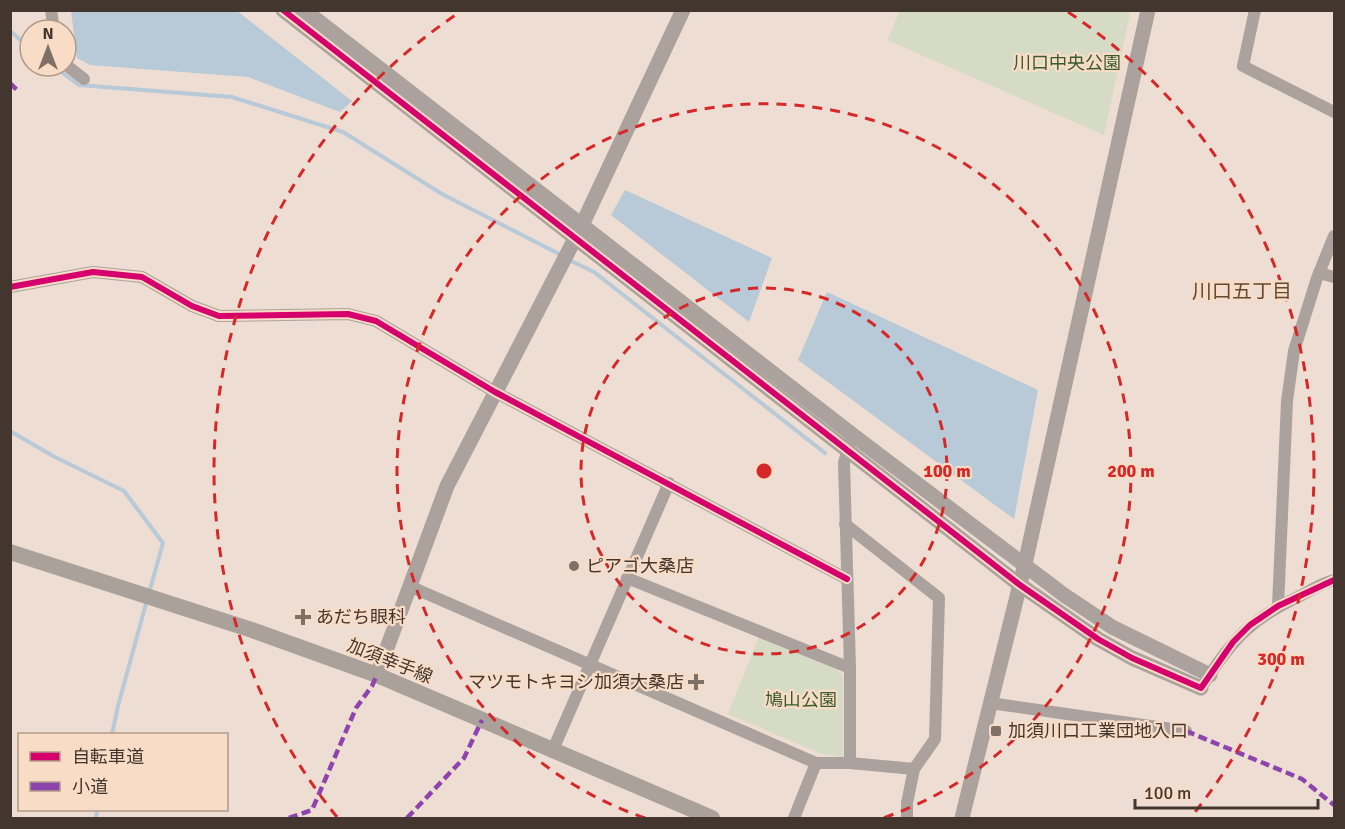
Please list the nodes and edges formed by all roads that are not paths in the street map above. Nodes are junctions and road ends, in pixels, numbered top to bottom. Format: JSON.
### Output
{"nodes":[{"id":1,"x":283,"y":10,"type":"edge"},
{"id":2,"x":304,"y":10,"type":"edge"},
{"id":3,"x":683,"y":10,"type":"edge"},
{"id":4,"x":1148,"y":10,"type":"edge"},
{"id":5,"x":1255,"y":10,"type":"edge"},
{"id":6,"x":78,"y":74,"type":"edge"},
{"id":7,"x":84,"y":79,"type":"dead end"},
{"id":8,"x":1335,"y":112,"type":"edge"},
{"id":9,"x":579,"y":231,"type":"junction"},
{"id":10,"x":1335,"y":236,"type":"edge"},
{"id":11,"x":1319,"y":273,"type":"junction"},
{"id":12,"x":1335,"y":277,"type":"edge"},
{"id":13,"x":10,"y":288,"type":"edge"},
{"id":14,"x":495,"y":392,"type":"junction"},
{"id":15,"x":850,"y":443,"type":"junction"},
{"id":16,"x":669,"y":483,"type":"junction"},
{"id":17,"x":845,"y":524,"type":"junction"},
{"id":18,"x":10,"y":552,"type":"edge"},
{"id":19,"x":1025,"y":564,"type":"junction"},
{"id":20,"x":627,"y":578,"type":"junction"},
{"id":21,"x":848,"y":579,"type":"junction"},
{"id":22,"x":1335,"y":580,"type":"edge"},
{"id":23,"x":1020,"y":585,"type":"junction"},
{"id":24,"x":409,"y":586,"type":"junction"},
{"id":25,"x":1278,"y":606,"type":"junction"},
{"id":26,"x":590,"y":663,"type":"junction"},
{"id":27,"x":850,"y":668,"type":"junction"},
{"id":28,"x":376,"y":675,"type":"junction"},
{"id":29,"x":1210,"y":675,"type":"junction"},
{"id":30,"x":1201,"y":688,"type":"joint"},
{"id":31,"x":990,"y":704,"type":"junction"},
{"id":32,"x":1186,"y":731,"type":"dead end"},
{"id":33,"x":552,"y":752,"type":"junction"},
{"id":34,"x":816,"y":763,"type":"junction"},
{"id":35,"x":850,"y":764,"type":"junction"},
{"id":36,"x":914,"y":769,"type":"junction"},
{"id":37,"x":712,"y":819,"type":"edge"},
{"id":38,"x":794,"y":819,"type":"edge"},
{"id":39,"x":907,"y":819,"type":"edge"},
{"id":40,"x":962,"y":819,"type":"edge"}],
"edges":[{"from":1,"to":9,"type":"street"},
{"from":2,"to":9,"type":"street"},
{"from":3,"to":9,"type":"street"},
{"from":4,"to":19,"type":"street"},
{"from":5,"to":8,"type":"street"},
{"from":6,"to":7,"type":"street"},
{"from":9,"to":14,"type":"street"},
{"from":9,"to":15,"type":"street"},
{"from":10,"to":11,"type":"street"},
{"from":11,"to":12,"type":"street"},
{"from":11,"to":25,"type":"street"},
{"from":13,"to":14,"type":"street"},
{"from":14,"to":16,"type":"street"},
{"from":14,"to":24,"type":"street"},
{"from":15,"to":17,"type":"street"},
{"from":15,"to":19,"type":"street"},
{"from":15,"to":23,"type":"street"},
{"from":16,"to":20,"type":"street"},
{"from":16,"to":21,"type":"street"},
{"from":17,"to":21,"type":"street"},
{"from":17,"to":36,"type":"street"},
{"from":18,"to":28,"type":"main road","name":"加須幸手線"},
{"from":19,"to":23,"type":"street"},
{"from":19,"to":29,"type":"street"},
{"from":20,"to":26,"type":"street"},
{"from":20,"to":27,"type":"street"},
{"from":21,"to":27,"type":"street"},
{"from":22,"to":25,"type":"street"},
{"from":23,"to":30,"type":"street"},
{"from":23,"to":31,"type":"street"},
{"from":24,"to":26,"type":"street"},
{"from":24,"to":28,"type":"street"},
{"from":25,"to":29,"type":"street"},
{"from":26,"to":33,"type":"street"},
{"from":26,"to":34,"type":"street"},
{"from":27,"to":35,"type":"street"},
{"from":28,"to":33,"type":"main road","name":"加須幸手線"},
{"from":29,"to":30,"type":"street"},
{"from":31,"to":32,"type":"street"},
{"from":31,"to":40,"type":"street"},
{"from":33,"to":37,"type":"main road","name":"加須幸手線"},
{"from":34,"to":35,"type":"street"},
{"from":34,"to":38,"type":"street"},
{"from":35,"to":36,"type":"street"},
{"from":36,"to":39,"type":"street"}]}
